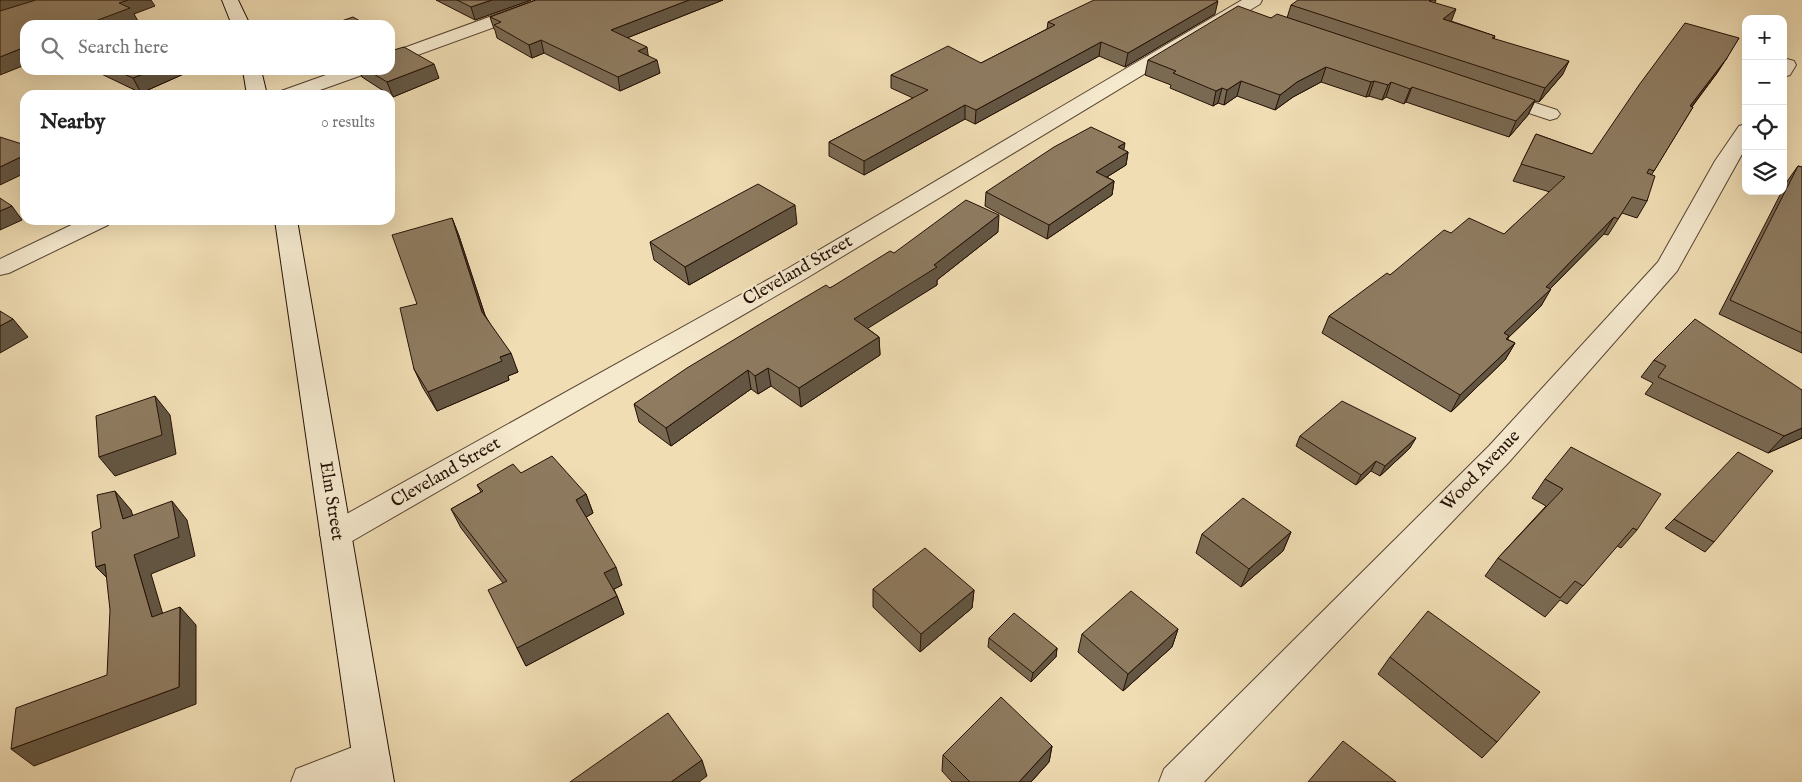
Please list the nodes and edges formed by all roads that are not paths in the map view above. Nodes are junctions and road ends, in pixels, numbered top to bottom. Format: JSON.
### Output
{"nodes":[{"id":1,"x":230,"y":0,"type":"edge"},
{"id":2,"x":552,"y":0,"type":"edge"},
{"id":3,"x":1250,"y":8,"type":"edge"},
{"id":4,"x":239,"y":20,"type":"edge"},
{"id":5,"x":395,"y":57,"type":"edge"},
{"id":6,"x":253,"y":75,"type":"edge"},
{"id":7,"x":344,"y":75,"type":"edge"},
{"id":8,"x":1475,"y":89,"type":"edge"},
{"id":9,"x":256,"y":90,"type":"edge"},
{"id":10,"x":302,"y":90,"type":"edge"},
{"id":11,"x":1550,"y":114,"type":"dead end"},
{"id":12,"x":1742,"y":136,"type":"edge"},
{"id":13,"x":90,"y":225,"type":"edge"},
{"id":14,"x":287,"y":225,"type":"edge"},
{"id":15,"x":0,"y":268,"type":"edge"},
{"id":16,"x":336,"y":535,"type":"junction"},
{"id":17,"x":373,"y":770,"type":"edge"},
{"id":18,"x":310,"y":782,"type":"edge"},
{"id":19,"x":1178,"y":782,"type":"edge"}],
"edges":[{"from":1,"to":4,"type":"street"},
{"from":2,"to":5,"type":"street"},
{"from":3,"to":16,"type":"street","name":"Cleveland Street"},
{"from":6,"to":9,"type":"street"},
{"from":7,"to":10,"type":"street"},
{"from":8,"to":11,"type":"street"},
{"from":12,"to":19,"type":"street","name":"Wood Avenue"},
{"from":13,"to":15,"type":"street"},
{"from":14,"to":16,"type":"street","name":"Elm Street"},
{"from":16,"to":17,"type":"street","name":"Elm Street"},
{"from":17,"to":18,"type":"street"}]}
